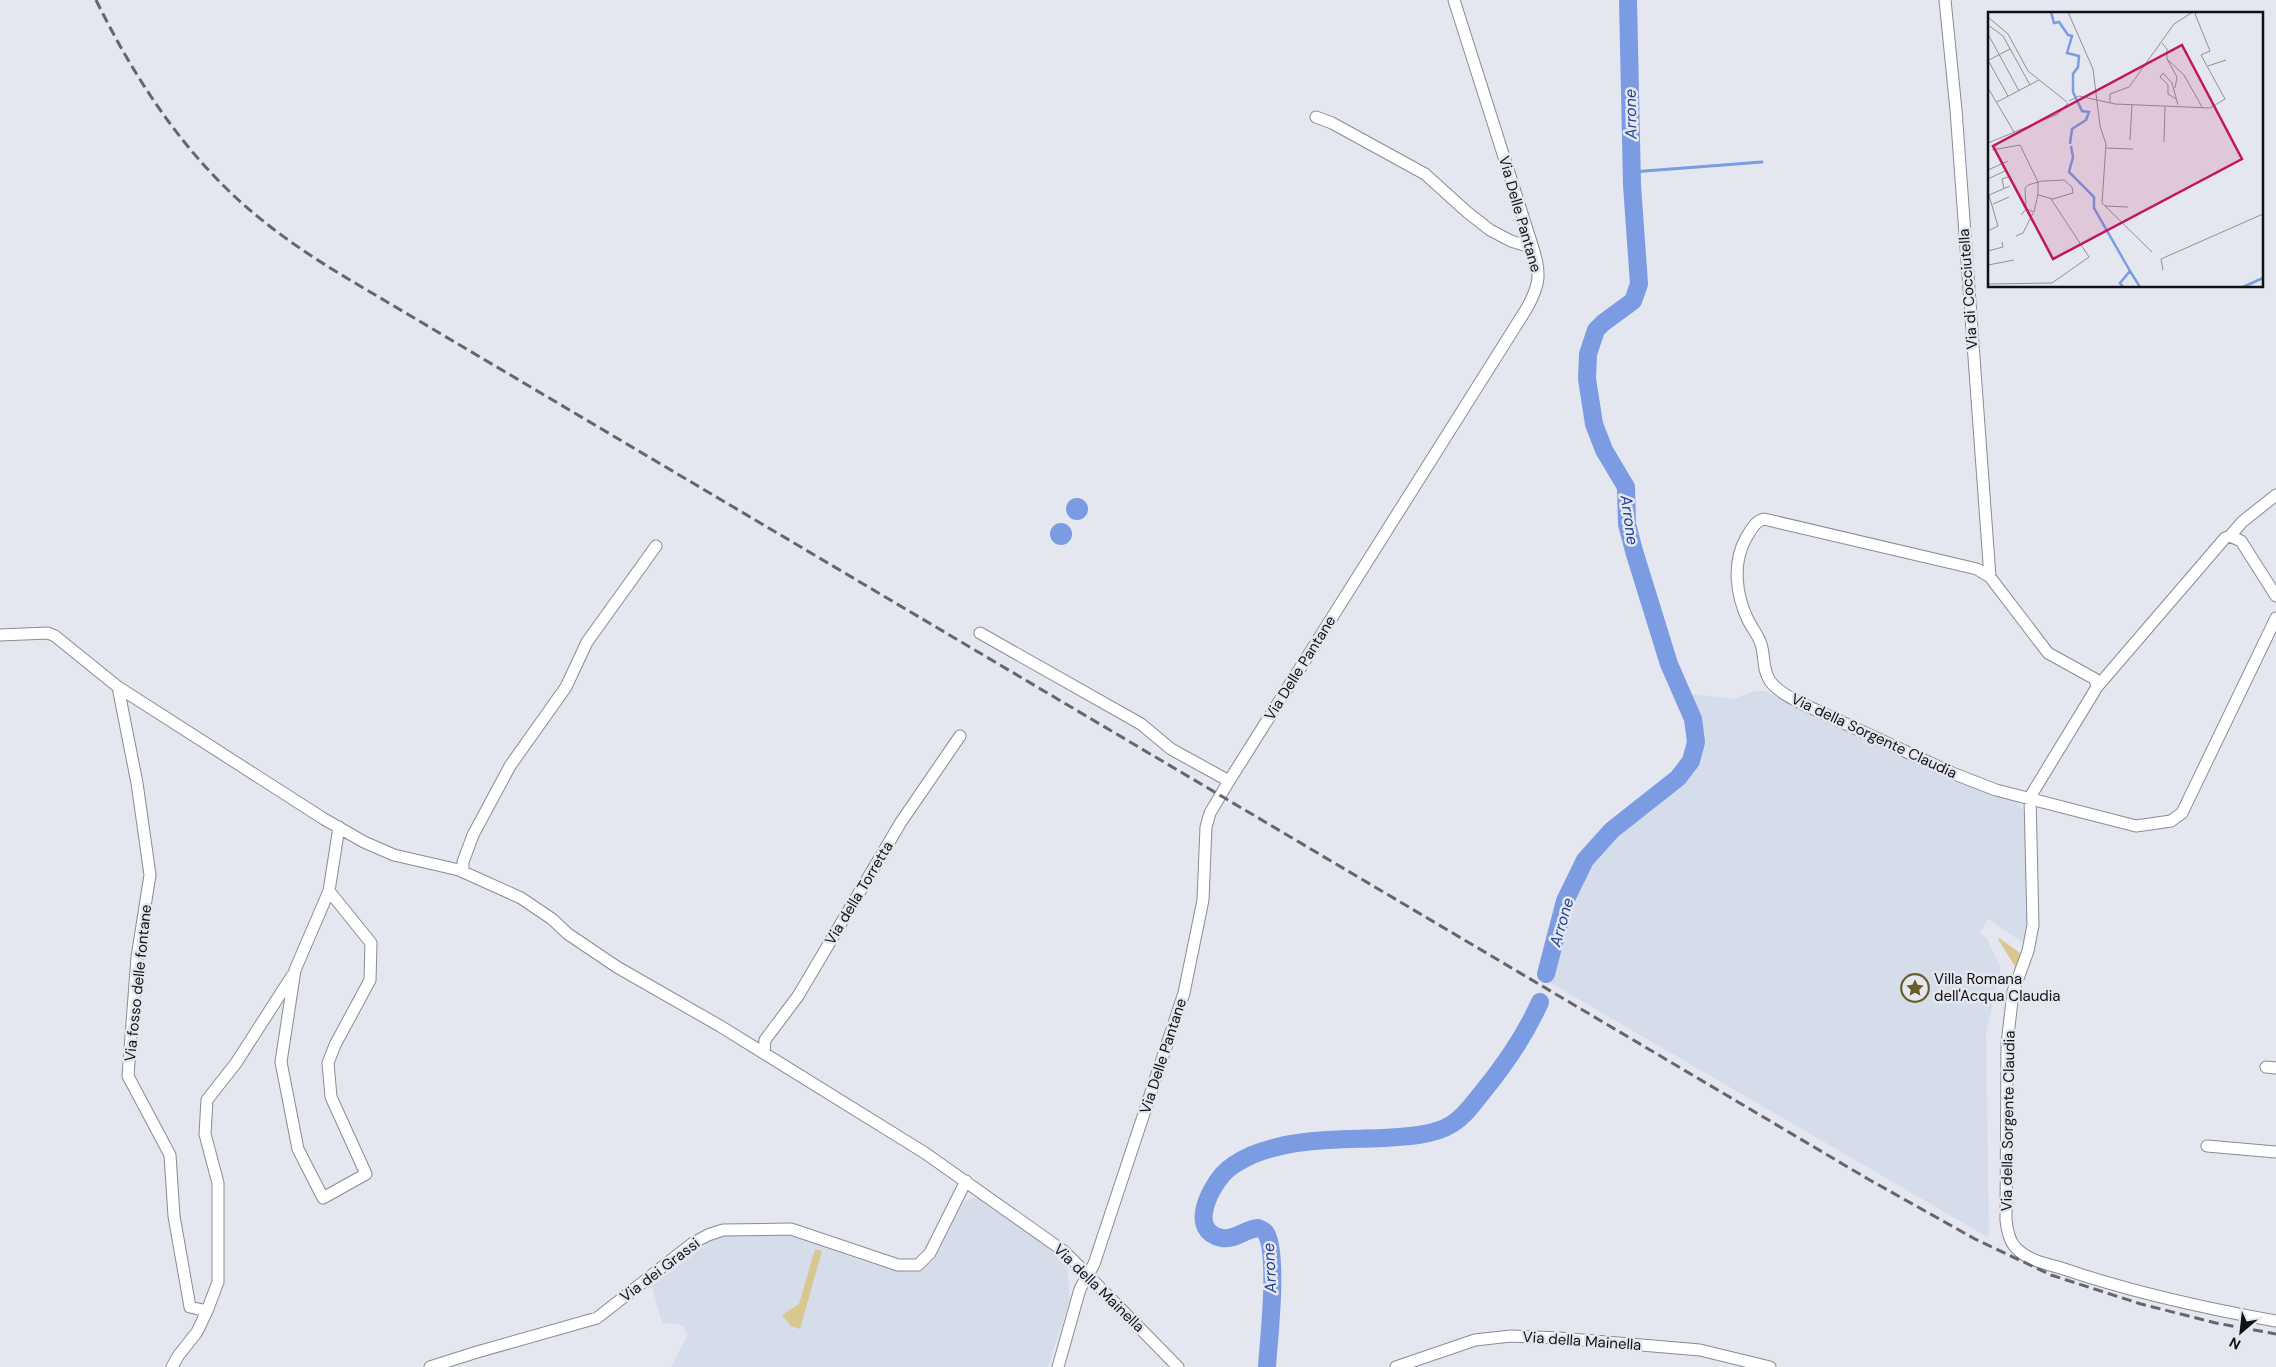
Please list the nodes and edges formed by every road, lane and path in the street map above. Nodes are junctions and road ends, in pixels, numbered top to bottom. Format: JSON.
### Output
{"nodes":[{"id":1,"x":1454,"y":0,"type":"edge"},
{"id":2,"x":1946,"y":0,"type":"edge"},
{"id":3,"x":1316,"y":117,"type":"dead end"},
{"id":4,"x":1533,"y":248,"type":"junction"},
{"id":5,"x":2276,"y":495,"type":"edge"},
{"id":6,"x":2230,"y":536,"type":"junction"},
{"id":7,"x":656,"y":546,"type":"dead end"},
{"id":8,"x":1990,"y":577,"type":"junction"},
{"id":9,"x":2276,"y":596,"type":"edge"},
{"id":10,"x":2276,"y":618,"type":"edge"},
{"id":11,"x":980,"y":633,"type":"dead end"},
{"id":12,"x":0,"y":635,"type":"edge"},
{"id":13,"x":118,"y":687,"type":"junction"},
{"id":14,"x":2097,"y":687,"type":"junction"},
{"id":15,"x":960,"y":736,"type":"dead end"},
{"id":16,"x":1229,"y":781,"type":"junction"},
{"id":17,"x":2030,"y":797,"type":"junction"},
{"id":18,"x":339,"y":827,"type":"junction"},
{"id":19,"x":463,"y":871,"type":"junction"},
{"id":20,"x":329,"y":891,"type":"junction"},
{"id":21,"x":295,"y":970,"type":"junction"},
{"id":22,"x":764,"y":1053,"type":"junction"},
{"id":23,"x":2207,"y":1146,"type":"dead end"},
{"id":24,"x":2276,"y":1152,"type":"edge"},
{"id":25,"x":966,"y":1181,"type":"junction"},
{"id":26,"x":1088,"y":1277,"type":"junction"},
{"id":27,"x":207,"y":1311,"type":"junction"},
{"id":28,"x":2276,"y":1321,"type":"edge"},
{"id":29,"x":172,"y":1367,"type":"edge"},
{"id":30,"x":430,"y":1367,"type":"edge"},
{"id":31,"x":1058,"y":1367,"type":"edge"},
{"id":32,"x":1178,"y":1367,"type":"edge"},
{"id":33,"x":1396,"y":1367,"type":"edge"},
{"id":34,"x":1770,"y":1367,"type":"edge"}],
"edges":[{"from":1,"to":4,"type":"street","name":"Via Delle Pantane"},
{"from":2,"to":8,"type":"street","name":"Via di Cocciutella"},
{"from":3,"to":4,"type":"street"},
{"from":4,"to":16,"type":"street","name":"Via Delle Pantane"},
{"from":5,"to":6,"type":"street"},
{"from":6,"to":9,"type":"street"},
{"from":6,"to":14,"type":"street"},
{"from":7,"to":19,"type":"street"},
{"from":8,"to":14,"type":"street"},
{"from":8,"to":17,"type":"street","name":"Via della Sorgente Claudia"},
{"from":10,"to":17,"type":"street"},
{"from":11,"to":16,"type":"street"},
{"from":12,"to":13,"type":"street","name":"Via della Mainella"},
{"from":13,"to":18,"type":"street","name":"Via della Mainella"},
{"from":13,"to":27,"type":"street","name":"Via fosso delle fontane"},
{"from":14,"to":17,"type":"street"},
{"from":15,"to":22,"type":"street","name":"Via della Torretta"},
{"from":16,"to":26,"type":"street","name":"Via Delle Pantane"},
{"from":17,"to":28,"type":"street","name":"Via della Sorgente Claudia"},
{"from":18,"to":19,"type":"street","name":"Via della Mainella"},
{"from":18,"to":20,"type":"street"},
{"from":19,"to":22,"type":"street","name":"Via della Mainella"},
{"from":20,"to":21,"type":"street"},
{"from":20,"to":21,"type":"street"},
{"from":21,"to":27,"type":"street"},
{"from":22,"to":25,"type":"street","name":"Via della Mainella"},
{"from":23,"to":24,"type":"street"},
{"from":25,"to":26,"type":"street","name":"Via della Mainella"},
{"from":25,"to":30,"type":"street","name":"Via dei Grassi"},
{"from":26,"to":31,"type":"street","name":"Via Delle Pantane"},
{"from":26,"to":32,"type":"street","name":"Via della Mainella"},
{"from":27,"to":29,"type":"street"},
{"from":33,"to":34,"type":"street","name":"Via della Mainella"}]}
